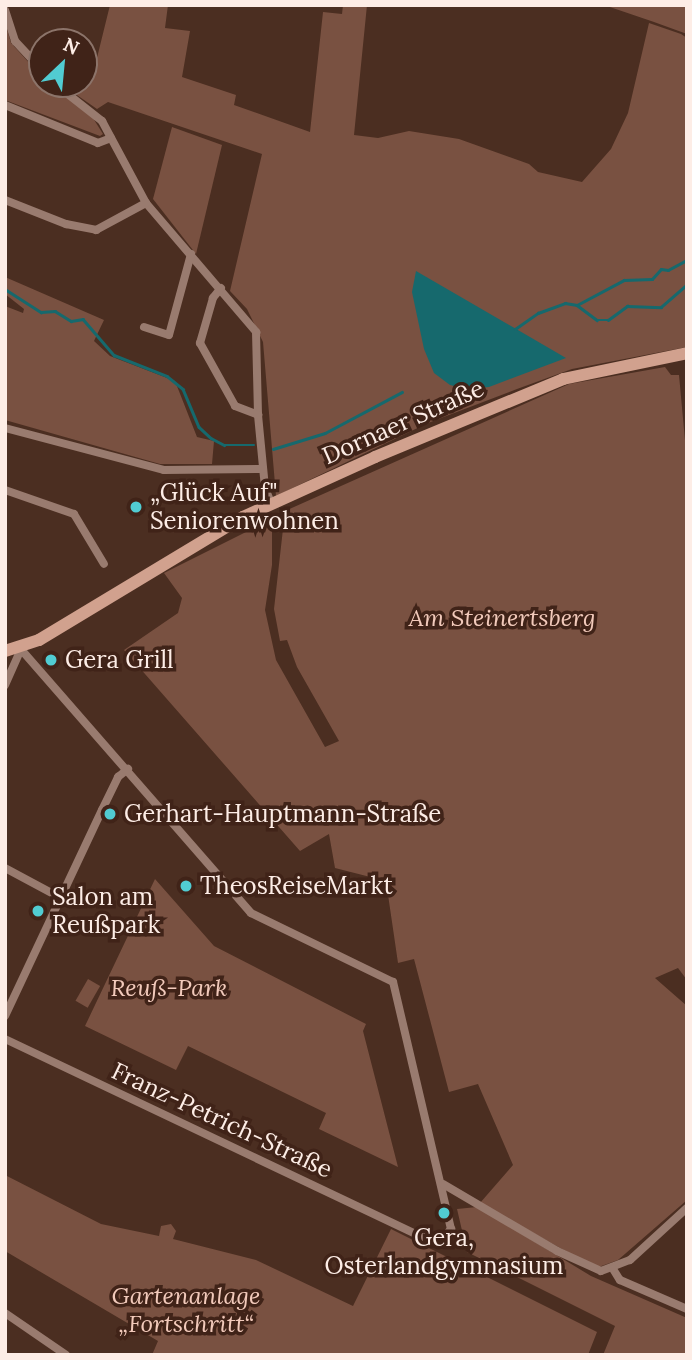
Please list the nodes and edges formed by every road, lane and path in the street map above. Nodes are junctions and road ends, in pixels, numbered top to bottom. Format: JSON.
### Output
{"nodes":[{"id":1,"x":5,"y":10,"type":"edge"},
{"id":2,"x":28,"y":55,"type":"edge"},
{"id":3,"x":75,"y":98,"type":"edge"},
{"id":4,"x":5,"y":105,"type":"edge"},
{"id":5,"x":111,"y":138,"type":"junction"},
{"id":6,"x":5,"y":201,"type":"edge"},
{"id":7,"x":146,"y":203,"type":"junction"},
{"id":8,"x":191,"y":254,"type":"junction"},
{"id":9,"x":221,"y":288,"type":"junction"},
{"id":10,"x":144,"y":327,"type":"dead end"},
{"id":11,"x":687,"y":353,"type":"edge"},
{"id":12,"x":258,"y":415,"type":"junction"},
{"id":13,"x":5,"y":428,"type":"edge"},
{"id":14,"x":263,"y":469,"type":"junction"},
{"id":15,"x":5,"y":490,"type":"edge"},
{"id":16,"x":271,"y":503,"type":"junction"},
{"id":17,"x":104,"y":564,"type":"dead end"},
{"id":18,"x":21,"y":649,"type":"junction"},
{"id":19,"x":5,"y":652,"type":"edge"},
{"id":20,"x":5,"y":685,"type":"edge"},
{"id":21,"x":128,"y":769,"type":"junction"},
{"id":22,"x":5,"y":868,"type":"edge"},
{"id":23,"x":61,"y":898,"type":"junction"},
{"id":24,"x":5,"y":1016,"type":"edge"},
{"id":25,"x":5,"y":1039,"type":"edge"},
{"id":26,"x":443,"y":1184,"type":"junction"},
{"id":27,"x":686,"y":1210,"type":"edge"},
{"id":28,"x":613,"y":1269,"type":"junction"},
{"id":29,"x":687,"y":1309,"type":"edge"},
{"id":30,"x":5,"y":1313,"type":"edge"},
{"id":31,"x":66,"y":1355,"type":"edge"}],
"edges":[{"from":1,"to":2,"type":"street"},
{"from":3,"to":5,"type":"street"},
{"from":4,"to":5,"type":"street"},
{"from":5,"to":7,"type":"street"},
{"from":6,"to":7,"type":"street"},
{"from":7,"to":8,"type":"street"},
{"from":8,"to":9,"type":"street"},
{"from":8,"to":10,"type":"street"},
{"from":9,"to":12,"type":"street"},
{"from":9,"to":12,"type":"street"},
{"from":11,"to":16,"type":"main road","name":"Dornaer Straße"},
{"from":12,"to":14,"type":"street"},
{"from":13,"to":14,"type":"street"},
{"from":14,"to":16,"type":"street"},
{"from":15,"to":17,"type":"street"},
{"from":16,"to":18,"type":"main road","name":"Dornaer Straße"},
{"from":18,"to":19,"type":"main road","name":"Dornaer Straße"},
{"from":18,"to":20,"type":"street"},
{"from":18,"to":21,"type":"street"},
{"from":21,"to":23,"type":"street"},
{"from":21,"to":26,"type":"street"},
{"from":22,"to":23,"type":"street"},
{"from":23,"to":24,"type":"street"},
{"from":25,"to":26,"type":"street","name":"Franz-Petrich-Straße"},
{"from":26,"to":28,"type":"street"},
{"from":27,"to":28,"type":"street"},
{"from":28,"to":29,"type":"street"},
{"from":30,"to":31,"type":"street"}]}
